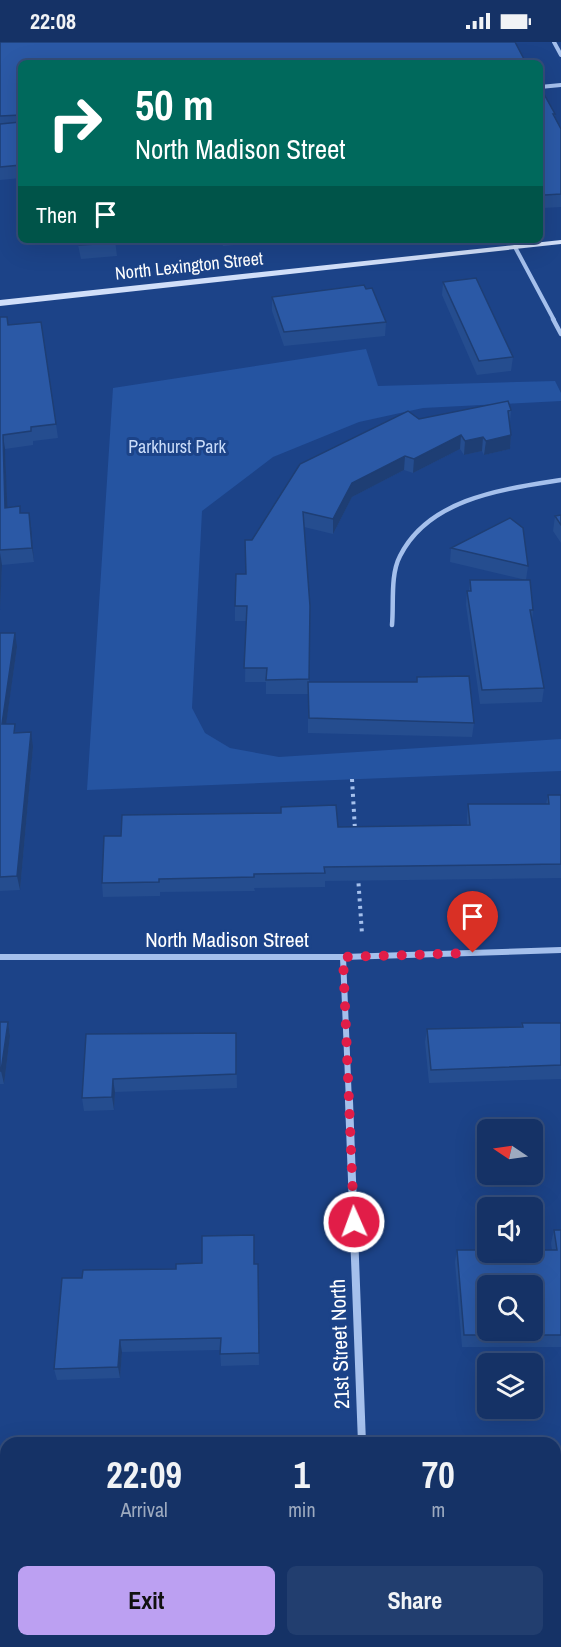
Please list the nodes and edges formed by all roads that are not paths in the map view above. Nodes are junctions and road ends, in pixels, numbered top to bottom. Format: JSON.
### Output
{"nodes":[{"id":1,"x":554,"y":42,"type":"edge"},
{"id":2,"x":561,"y":55,"type":"edge"},
{"id":3,"x":561,"y":85,"type":"edge"},
{"id":4,"x":543,"y":87,"type":"edge"},
{"id":5,"x":561,"y":242,"type":"edge"},
{"id":6,"x":515,"y":247,"type":"junction"},
{"id":7,"x":0,"y":303,"type":"edge"},
{"id":8,"x":561,"y":334,"type":"edge"},
{"id":9,"x":561,"y":480,"type":"edge"},
{"id":10,"x":392,"y":626,"type":"dead end"},
{"id":11,"x":561,"y":950,"type":"edge"},
{"id":12,"x":0,"y":957,"type":"edge"},
{"id":13,"x":343,"y":957,"type":"junction"},
{"id":14,"x":362,"y":1437,"type":"edge"}],
"edges":[{"from":1,"to":2,"type":"street"},
{"from":3,"to":4,"type":"street"},
{"from":5,"to":6,"type":"street","name":"North Lexington Street"},
{"from":6,"to":7,"type":"street","name":"North Lexington Street"},
{"from":6,"to":8,"type":"street"},
{"from":9,"to":10,"type":"street"},
{"from":11,"to":13,"type":"street","name":"North Madison Street"},
{"from":12,"to":13,"type":"street","name":"North Madison Street"},
{"from":13,"to":14,"type":"street","name":"21st Street North"}]}
